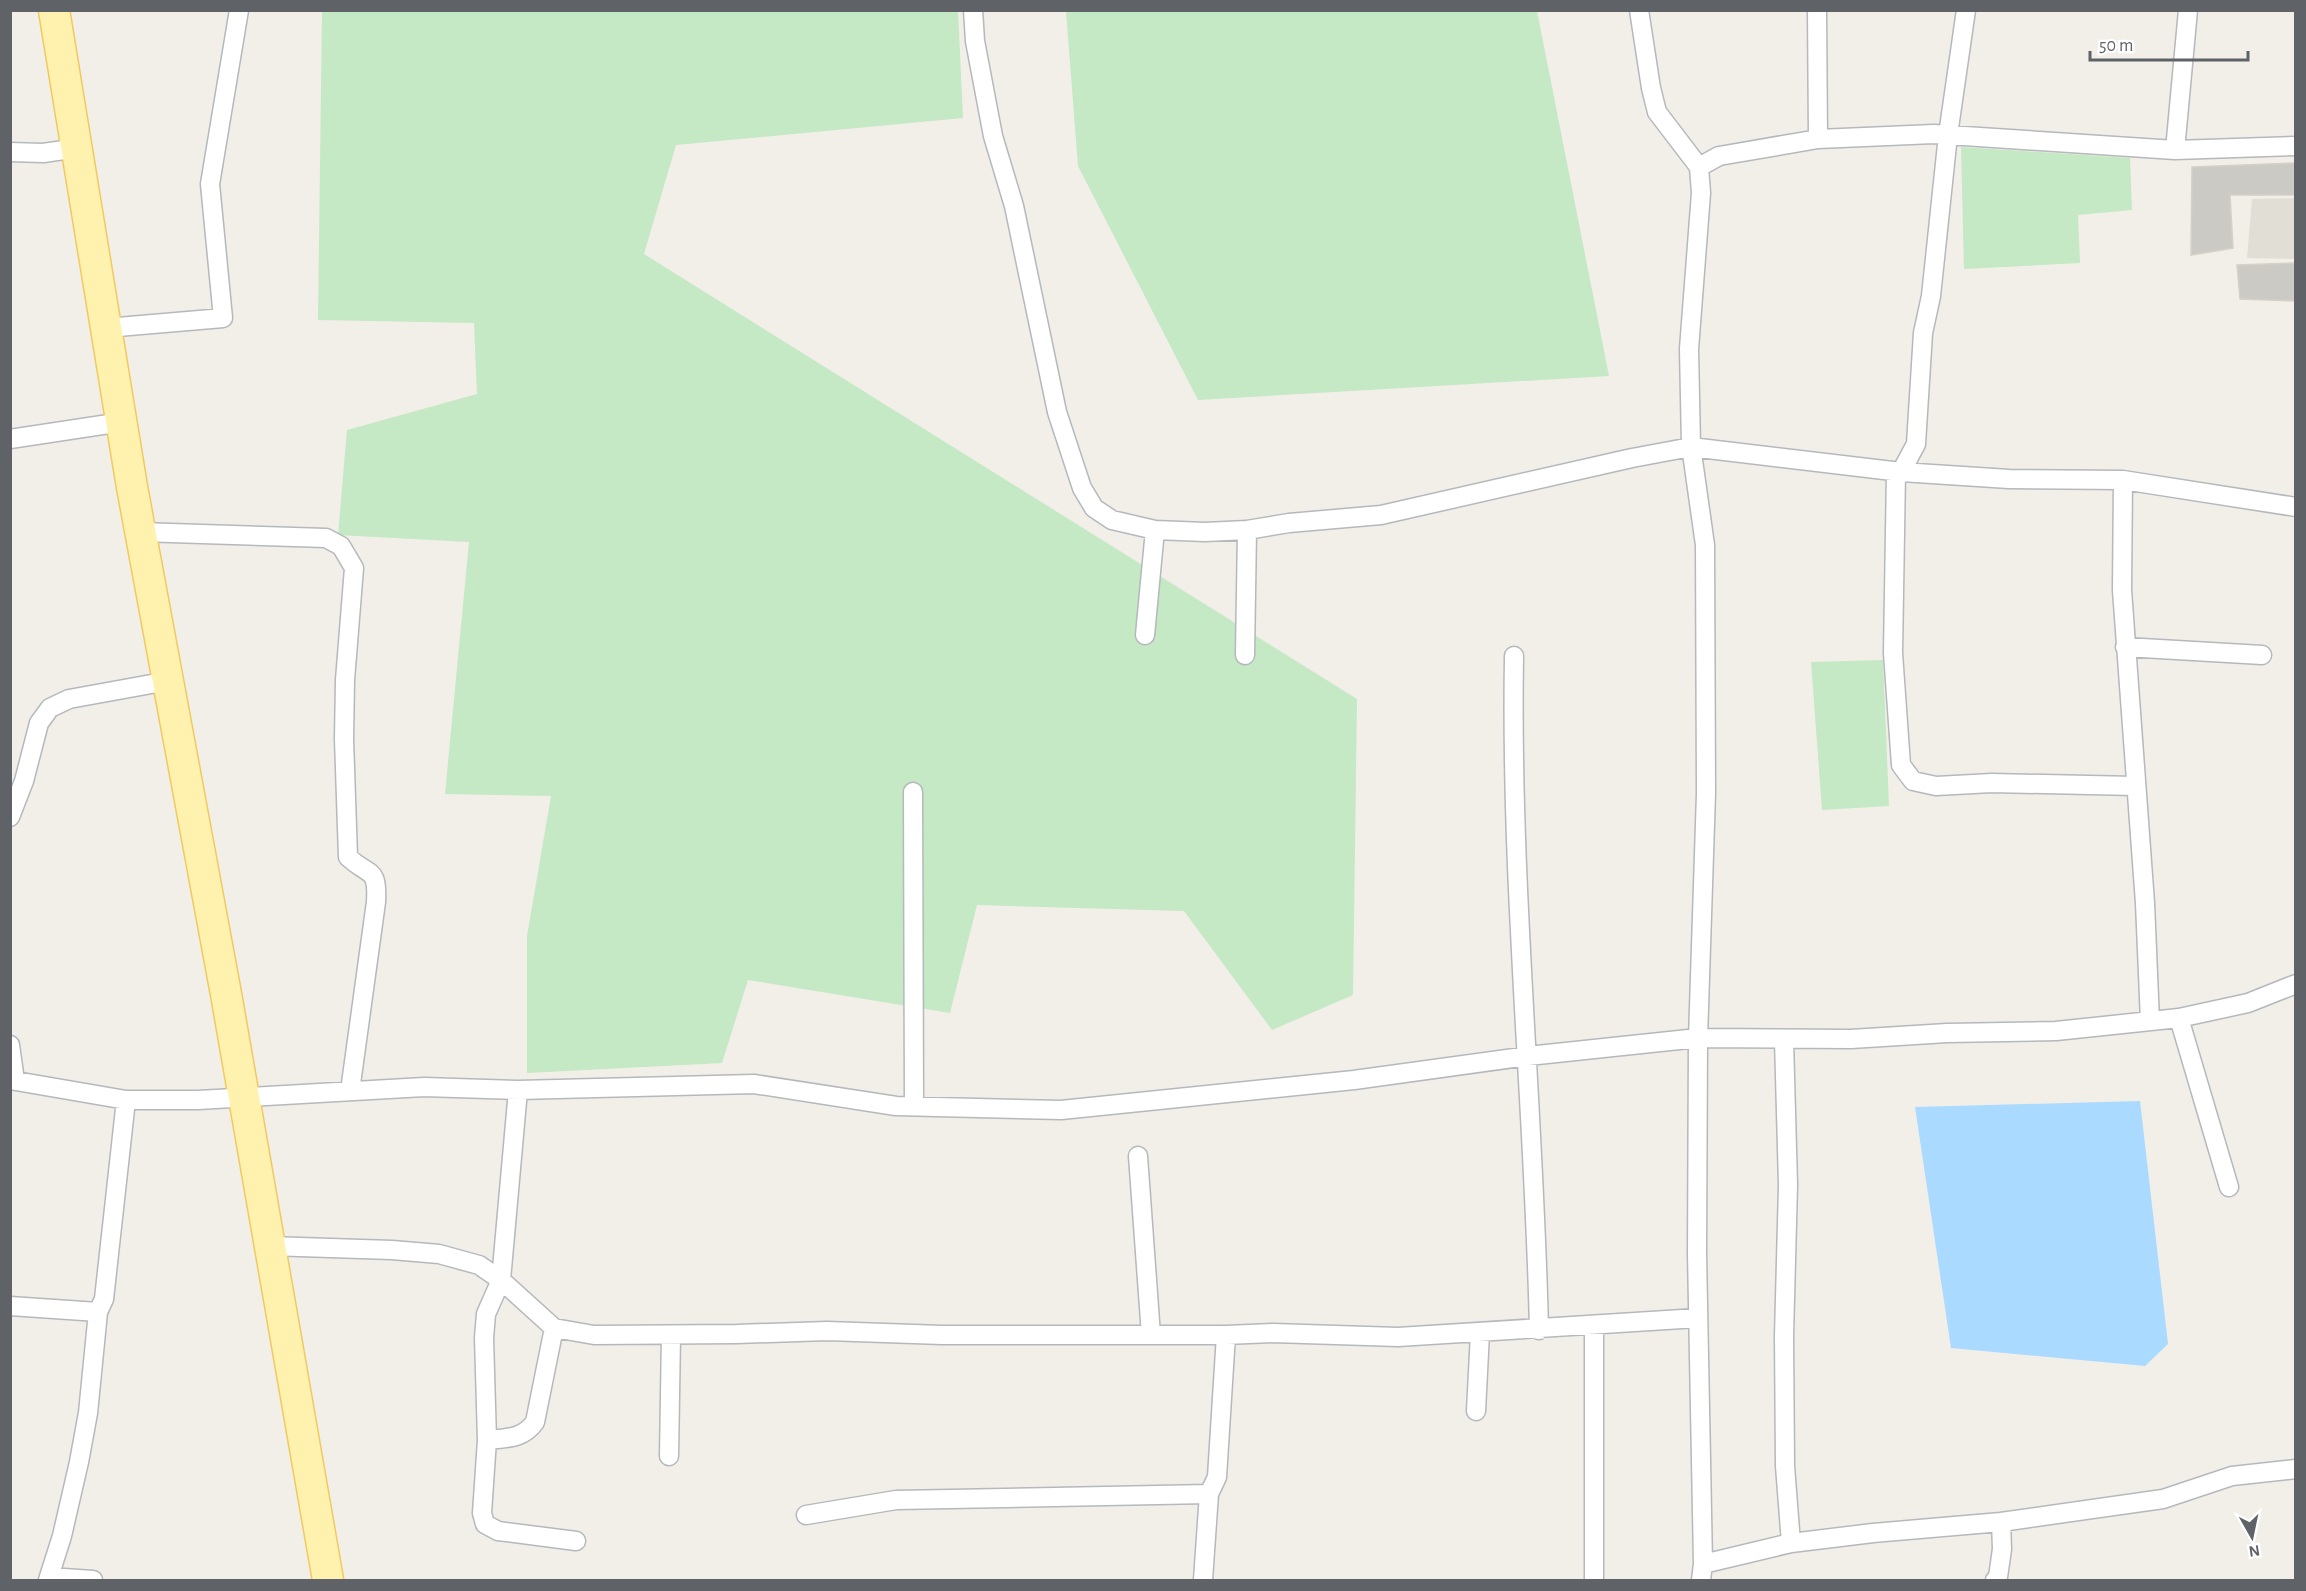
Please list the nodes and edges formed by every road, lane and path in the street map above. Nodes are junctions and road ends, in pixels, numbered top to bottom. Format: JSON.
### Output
{"nodes":[{"id":1,"x":54,"y":10,"type":"edge"},
{"id":2,"x":239,"y":10,"type":"edge"},
{"id":3,"x":973,"y":10,"type":"edge"},
{"id":4,"x":1639,"y":10,"type":"edge"},
{"id":5,"x":1817,"y":10,"type":"edge"},
{"id":6,"x":1966,"y":10,"type":"edge"},
{"id":7,"x":2188,"y":10,"type":"edge"},
{"id":8,"x":1948,"y":135,"type":"junction"},
{"id":9,"x":1818,"y":139,"type":"junction"},
{"id":10,"x":2295,"y":146,"type":"edge"},
{"id":11,"x":78,"y":148,"type":"junction"},
{"id":12,"x":2175,"y":150,"type":"junction"},
{"id":13,"x":10,"y":152,"type":"edge"},
{"id":14,"x":1699,"y":167,"type":"junction"},
{"id":15,"x":106,"y":328,"type":"junction"},
{"id":16,"x":122,"y":422,"type":"junction"},
{"id":17,"x":10,"y":440,"type":"edge"},
{"id":18,"x":1691,"y":447,"type":"junction"},
{"id":19,"x":1898,"y":472,"type":"junction"},
{"id":20,"x":2123,"y":480,"type":"junction"},
{"id":21,"x":2295,"y":507,"type":"edge"},
{"id":22,"x":1155,"y":530,"type":"junction"},
{"id":23,"x":1246,"y":530,"type":"junction"},
{"id":24,"x":140,"y":532,"type":"junction"},
{"id":25,"x":1145,"y":635,"type":"dead end"},
{"id":26,"x":2125,"y":647,"type":"junction"},
{"id":27,"x":1245,"y":655,"type":"dead end"},
{"id":28,"x":2262,"y":655,"type":"dead end"},
{"id":29,"x":1514,"y":656,"type":"dead end"},
{"id":30,"x":168,"y":681,"type":"junction"},
{"id":31,"x":2135,"y":786,"type":"junction"},
{"id":32,"x":913,"y":792,"type":"dead end"},
{"id":33,"x":10,"y":817,"type":"edge"},
{"id":34,"x":2295,"y":984,"type":"edge"},
{"id":35,"x":2178,"y":1018,"type":"junction"},
{"id":36,"x":2150,"y":1021,"type":"junction"},
{"id":37,"x":1698,"y":1038,"type":"junction"},
{"id":38,"x":1784,"y":1040,"type":"junction"},
{"id":39,"x":10,"y":1045,"type":"edge"},
{"id":40,"x":1528,"y":1056,"type":"junction"},
{"id":41,"x":13,"y":1080,"type":"edge"},
{"id":42,"x":518,"y":1090,"type":"junction"},
{"id":43,"x":350,"y":1091,"type":"junction"},
{"id":44,"x":242,"y":1097,"type":"junction"},
{"id":45,"x":126,"y":1100,"type":"junction"},
{"id":46,"x":914,"y":1106,"type":"junction"},
{"id":47,"x":1138,"y":1156,"type":"dead end"},
{"id":48,"x":2229,"y":1187,"type":"dead end"},
{"id":49,"x":269,"y":1246,"type":"junction"},
{"id":50,"x":501,"y":1280,"type":"junction"},
{"id":51,"x":10,"y":1306,"type":"edge"},
{"id":52,"x":98,"y":1312,"type":"junction"},
{"id":53,"x":1698,"y":1318,"type":"junction"},
{"id":54,"x":1594,"y":1326,"type":"junction"},
{"id":55,"x":554,"y":1328,"type":"junction"},
{"id":56,"x":1539,"y":1330,"type":"junction"},
{"id":57,"x":1480,"y":1333,"type":"junction"},
{"id":58,"x":671,"y":1335,"type":"junction"},
{"id":59,"x":1151,"y":1335,"type":"junction"},
{"id":60,"x":1226,"y":1335,"type":"junction"},
{"id":61,"x":1476,"y":1411,"type":"dead end"},
{"id":62,"x":487,"y":1440,"type":"junction"},
{"id":63,"x":669,"y":1456,"type":"dead end"},
{"id":64,"x":2295,"y":1469,"type":"edge"},
{"id":65,"x":1209,"y":1494,"type":"junction"},
{"id":66,"x":806,"y":1515,"type":"dead end"},
{"id":67,"x":2001,"y":1522,"type":"junction"},
{"id":68,"x":576,"y":1541,"type":"dead end"},
{"id":69,"x":1791,"y":1544,"type":"junction"},
{"id":70,"x":1702,"y":1572,"type":"edge"},
{"id":71,"x":49,"y":1579,"type":"edge"},
{"id":72,"x":93,"y":1581,"type":"edge"},
{"id":73,"x":328,"y":1581,"type":"edge"},
{"id":74,"x":1203,"y":1581,"type":"edge"},
{"id":75,"x":1594,"y":1581,"type":"edge"},
{"id":76,"x":1995,"y":1581,"type":"edge"}],
"edges":[{"from":1,"to":11,"type":"main road"},
{"from":2,"to":15,"type":"street"},
{"from":3,"to":22,"type":"street"},
{"from":4,"to":14,"type":"street"},
{"from":5,"to":9,"type":"street"},
{"from":6,"to":8,"type":"street"},
{"from":7,"to":12,"type":"street"},
{"from":8,"to":9,"type":"street"},
{"from":8,"to":12,"type":"street"},
{"from":8,"to":19,"type":"street"},
{"from":9,"to":14,"type":"street"},
{"from":10,"to":12,"type":"street"},
{"from":11,"to":13,"type":"street"},
{"from":11,"to":15,"type":"main road"},
{"from":14,"to":18,"type":"street"},
{"from":15,"to":16,"type":"main road"},
{"from":16,"to":17,"type":"street"},
{"from":16,"to":24,"type":"main road"},
{"from":18,"to":19,"type":"street"},
{"from":18,"to":23,"type":"street"},
{"from":18,"to":37,"type":"street"},
{"from":19,"to":20,"type":"street"},
{"from":19,"to":31,"type":"street"},
{"from":20,"to":21,"type":"street"},
{"from":20,"to":26,"type":"street"},
{"from":22,"to":23,"type":"street"},
{"from":22,"to":25,"type":"street"},
{"from":23,"to":27,"type":"street"},
{"from":24,"to":30,"type":"main road"},
{"from":24,"to":43,"type":"street"},
{"from":26,"to":28,"type":"street"},
{"from":26,"to":31,"type":"street"},
{"from":29,"to":40,"type":"street"},
{"from":30,"to":33,"type":"street"},
{"from":30,"to":44,"type":"main road"},
{"from":31,"to":36,"type":"street"},
{"from":32,"to":46,"type":"street"},
{"from":34,"to":35,"type":"street"},
{"from":35,"to":36,"type":"street"},
{"from":35,"to":48,"type":"street"},
{"from":36,"to":38,"type":"street"},
{"from":37,"to":38,"type":"street"},
{"from":37,"to":40,"type":"street"},
{"from":37,"to":53,"type":"street"},
{"from":38,"to":69,"type":"street"},
{"from":39,"to":41,"type":"street"},
{"from":40,"to":46,"type":"street"},
{"from":40,"to":56,"type":"street"},
{"from":41,"to":45,"type":"street"},
{"from":42,"to":43,"type":"street"},
{"from":42,"to":46,"type":"street"},
{"from":42,"to":50,"type":"street"},
{"from":43,"to":44,"type":"street"},
{"from":44,"to":45,"type":"street"},
{"from":44,"to":49,"type":"main road"},
{"from":45,"to":52,"type":"street"},
{"from":47,"to":59,"type":"street"},
{"from":49,"to":50,"type":"street"},
{"from":49,"to":73,"type":"main road"},
{"from":50,"to":55,"type":"street"},
{"from":50,"to":62,"type":"street"},
{"from":51,"to":52,"type":"street"},
{"from":52,"to":71,"type":"street"},
{"from":53,"to":54,"type":"street"},
{"from":53,"to":70,"type":"street"},
{"from":54,"to":56,"type":"street"},
{"from":54,"to":75,"type":"street"},
{"from":55,"to":58,"type":"street"},
{"from":55,"to":62,"type":"street"},
{"from":56,"to":57,"type":"street"},
{"from":57,"to":60,"type":"street"},
{"from":57,"to":61,"type":"street"},
{"from":58,"to":59,"type":"street"},
{"from":58,"to":63,"type":"street"},
{"from":59,"to":60,"type":"street"},
{"from":60,"to":65,"type":"street"},
{"from":62,"to":68,"type":"street"},
{"from":64,"to":67,"type":"street"},
{"from":65,"to":66,"type":"street"},
{"from":65,"to":74,"type":"street"},
{"from":67,"to":69,"type":"street"},
{"from":67,"to":76,"type":"street"},
{"from":69,"to":70,"type":"street"},
{"from":71,"to":72,"type":"street"}]}
